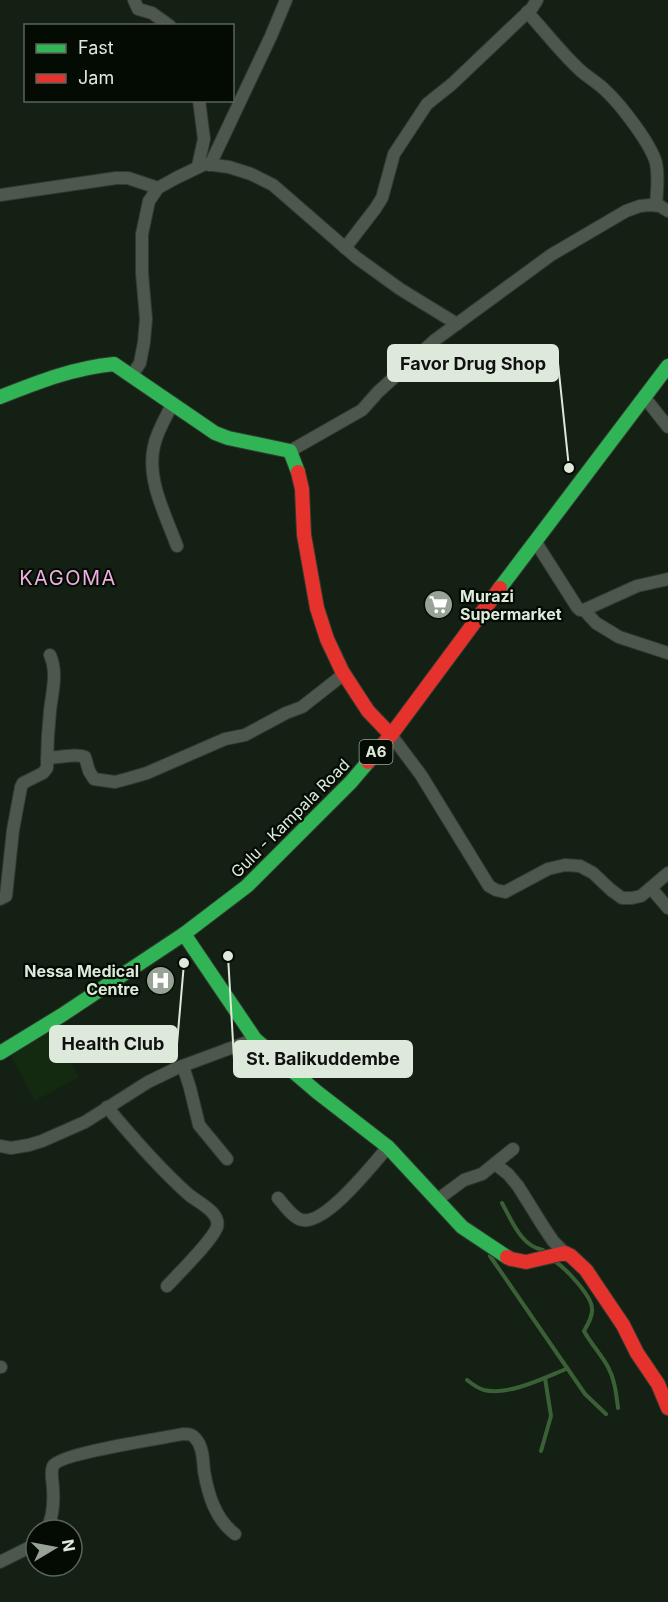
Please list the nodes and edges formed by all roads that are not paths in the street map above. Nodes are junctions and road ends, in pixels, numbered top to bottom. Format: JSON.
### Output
{"nodes":[{"id":1,"x":134,"y":0,"type":"edge"},
{"id":2,"x":286,"y":0,"type":"edge"},
{"id":3,"x":537,"y":0,"type":"edge"},
{"id":4,"x":527,"y":12,"type":"junction"},
{"id":5,"x":167,"y":24,"type":"edge"},
{"id":6,"x":199,"y":102,"type":"edge"},
{"id":7,"x":204,"y":165,"type":"junction"},
{"id":8,"x":159,"y":188,"type":"junction"},
{"id":9,"x":0,"y":195,"type":"edge"},
{"id":10,"x":656,"y":205,"type":"junction"},
{"id":11,"x":668,"y":211,"type":"edge"},
{"id":12,"x":345,"y":248,"type":"junction"},
{"id":13,"x":457,"y":324,"type":"junction"},
{"id":14,"x":668,"y":366,"type":"edge"},
{"id":15,"x":132,"y":375,"type":"junction"},
{"id":16,"x":0,"y":397,"type":"edge"},
{"id":17,"x":645,"y":398,"type":"junction"},
{"id":18,"x":173,"y":403,"type":"junction"},
{"id":19,"x":668,"y":427,"type":"edge"},
{"id":20,"x":290,"y":451,"type":"junction"},
{"id":21,"x":535,"y":541,"type":"junction"},
{"id":22,"x":177,"y":546,"type":"dead end"},
{"id":23,"x":668,"y":579,"type":"edge"},
{"id":24,"x":584,"y":610,"type":"junction"},
{"id":25,"x":668,"y":652,"type":"edge"},
{"id":26,"x":50,"y":655,"type":"dead end"},
{"id":27,"x":344,"y":674,"type":"junction"},
{"id":28,"x":391,"y":735,"type":"junction"},
{"id":29,"x":47,"y":758,"type":"junction"},
{"id":30,"x":668,"y":873,"type":"edge"},
{"id":31,"x":651,"y":888,"type":"junction"},
{"id":32,"x":0,"y":898,"type":"edge"},
{"id":33,"x":668,"y":908,"type":"edge"},
{"id":34,"x":184,"y":934,"type":"junction"},
{"id":35,"x":255,"y":1040,"type":"junction"},
{"id":36,"x":0,"y":1053,"type":"edge"},
{"id":37,"x":183,"y":1066,"type":"junction"},
{"id":38,"x":107,"y":1107,"type":"junction"},
{"id":39,"x":0,"y":1146,"type":"edge"},
{"id":40,"x":388,"y":1147,"type":"junction"},
{"id":41,"x":513,"y":1149,"type":"dead end"},
{"id":42,"x":227,"y":1159,"type":"dead end"},
{"id":43,"x":495,"y":1164,"type":"junction"},
{"id":44,"x":278,"y":1198,"type":"dead end"},
{"id":45,"x":436,"y":1200,"type":"junction"},
{"id":46,"x":565,"y":1253,"type":"junction"},
{"id":47,"x":167,"y":1287,"type":"dead end"},
{"id":48,"x":668,"y":1408,"type":"edge"},
{"id":49,"x":51,"y":1518,"type":"edge"},
{"id":50,"x":235,"y":1534,"type":"dead end"},
{"id":51,"x":24,"y":1550,"type":"edge"},
{"id":52,"x":0,"y":1562,"type":"edge"}],
"edges":[{"from":1,"to":5,"type":"street"},
{"from":2,"to":7,"type":"street"},
{"from":3,"to":4,"type":"street"},
{"from":4,"to":10,"type":"street"},
{"from":4,"to":12,"type":"street"},
{"from":6,"to":7,"type":"street"},
{"from":7,"to":8,"type":"street"},
{"from":7,"to":12,"type":"street"},
{"from":8,"to":9,"type":"street"},
{"from":8,"to":15,"type":"street"},
{"from":10,"to":11,"type":"street"},
{"from":10,"to":13,"type":"street"},
{"from":12,"to":13,"type":"street"},
{"from":13,"to":20,"type":"street"},
{"from":14,"to":17,"type":"street","name":"Gulu - Kampala Road","number":"A6"},
{"from":15,"to":16,"type":"street"},
{"from":15,"to":18,"type":"street"},
{"from":17,"to":19,"type":"street"},
{"from":17,"to":21,"type":"street","name":"Gulu - Kampala Road","number":"A6"},
{"from":18,"to":20,"type":"street"},
{"from":18,"to":22,"type":"street"},
{"from":20,"to":27,"type":"street"},
{"from":21,"to":24,"type":"street"},
{"from":21,"to":28,"type":"street","name":"Gulu - Kampala Road","number":"A6"},
{"from":23,"to":24,"type":"street"},
{"from":24,"to":25,"type":"street"},
{"from":26,"to":29,"type":"street"},
{"from":27,"to":28,"type":"street"},
{"from":27,"to":29,"type":"street"},
{"from":28,"to":31,"type":"street"},
{"from":28,"to":34,"type":"street","name":"Gulu - Kampala Road","number":"A6"},
{"from":29,"to":32,"type":"street"},
{"from":30,"to":31,"type":"street"},
{"from":31,"to":33,"type":"street"},
{"from":34,"to":35,"type":"street"},
{"from":34,"to":36,"type":"street","name":"Gulu - Kampala Road","number":"A6"},
{"from":35,"to":37,"type":"street"},
{"from":35,"to":40,"type":"street"},
{"from":37,"to":38,"type":"street"},
{"from":37,"to":42,"type":"street"},
{"from":38,"to":39,"type":"street"},
{"from":38,"to":47,"type":"street"},
{"from":40,"to":44,"type":"street"},
{"from":40,"to":45,"type":"street"},
{"from":41,"to":43,"type":"street"},
{"from":43,"to":45,"type":"street"},
{"from":43,"to":46,"type":"street"},
{"from":45,"to":46,"type":"street"},
{"from":46,"to":48,"type":"street"},
{"from":49,"to":50,"type":"street"},
{"from":51,"to":52,"type":"street"}]}
